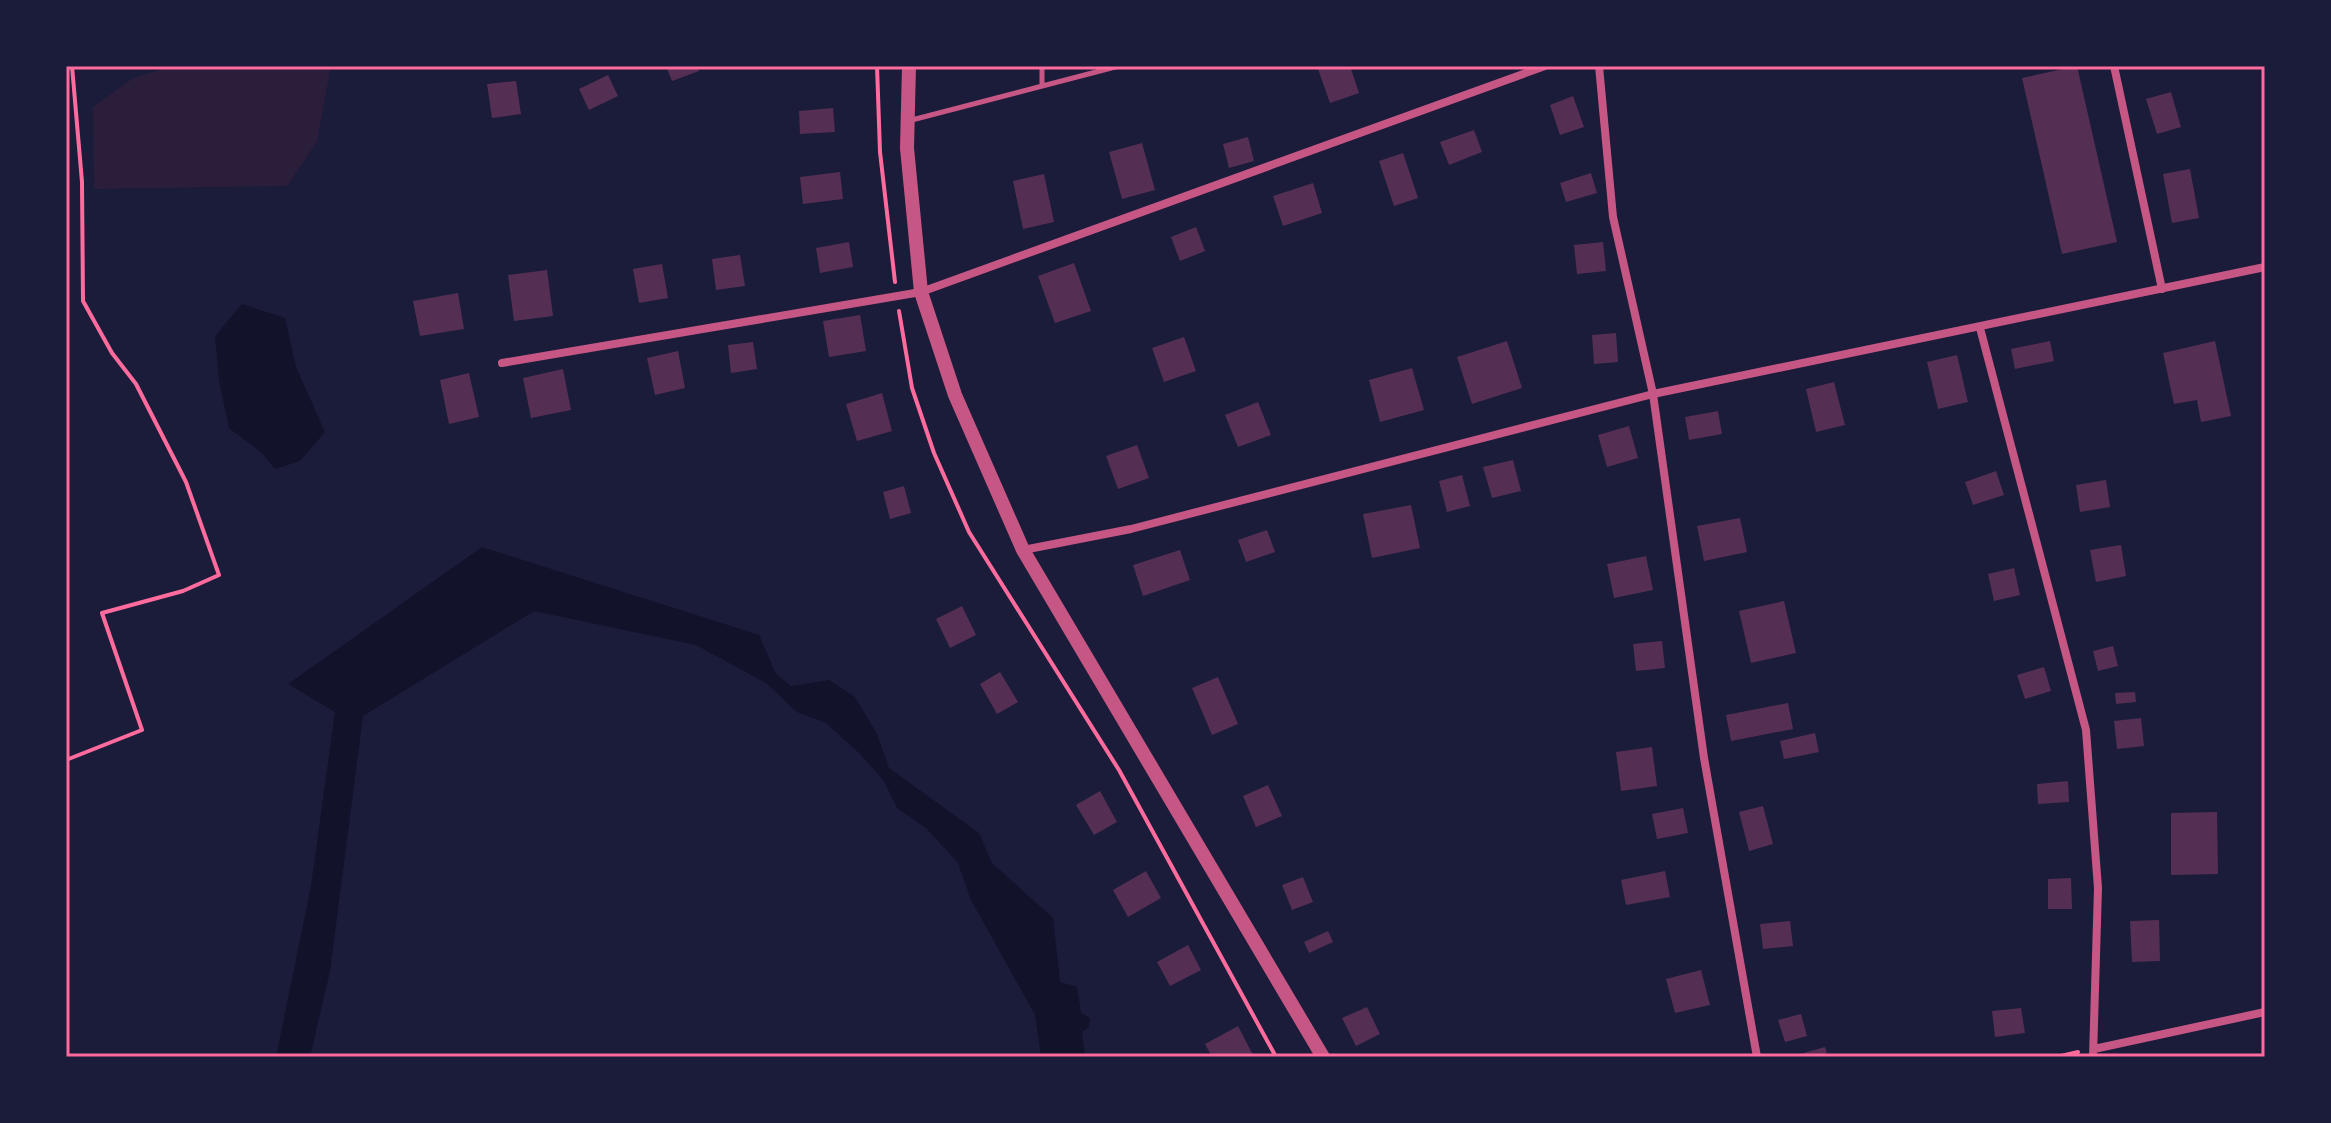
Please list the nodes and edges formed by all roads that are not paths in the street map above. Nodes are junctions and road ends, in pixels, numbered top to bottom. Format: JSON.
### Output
{"nodes":[{"id":1,"x":909,"y":66,"type":"edge"},
{"id":2,"x":1042,"y":66,"type":"edge"},
{"id":3,"x":1119,"y":66,"type":"edge"},
{"id":4,"x":1545,"y":66,"type":"edge"},
{"id":5,"x":1599,"y":66,"type":"edge"},
{"id":6,"x":2114,"y":66,"type":"edge"},
{"id":7,"x":1042,"y":86,"type":"junction"},
{"id":8,"x":907,"y":121,"type":"junction"},
{"id":9,"x":2265,"y":267,"type":"edge"},
{"id":10,"x":2162,"y":289,"type":"junction"},
{"id":11,"x":921,"y":292,"type":"junction"},
{"id":12,"x":1980,"y":328,"type":"junction"},
{"id":13,"x":502,"y":363,"type":"dead end"},
{"id":14,"x":1653,"y":394,"type":"junction"},
{"id":15,"x":1023,"y":550,"type":"junction"},
{"id":16,"x":2265,"y":1012,"type":"edge"},
{"id":17,"x":2093,"y":1053,"type":"edge"},
{"id":18,"x":1323,"y":1057,"type":"edge"},
{"id":19,"x":1757,"y":1057,"type":"edge"}],
"edges":[{"from":1,"to":8,"type":"street"},
{"from":2,"to":7,"type":"lane"},
{"from":3,"to":7,"type":"lane"},
{"from":4,"to":11,"type":"street"},
{"from":5,"to":14,"type":"street"},
{"from":6,"to":10,"type":"street"},
{"from":7,"to":8,"type":"lane"},
{"from":8,"to":11,"type":"street"},
{"from":9,"to":10,"type":"street"},
{"from":10,"to":12,"type":"street"},
{"from":11,"to":13,"type":"street"},
{"from":11,"to":15,"type":"street"},
{"from":12,"to":14,"type":"street"},
{"from":12,"to":17,"type":"street"},
{"from":14,"to":15,"type":"street"},
{"from":14,"to":19,"type":"street"},
{"from":15,"to":18,"type":"street"},
{"from":16,"to":17,"type":"street"}]}
